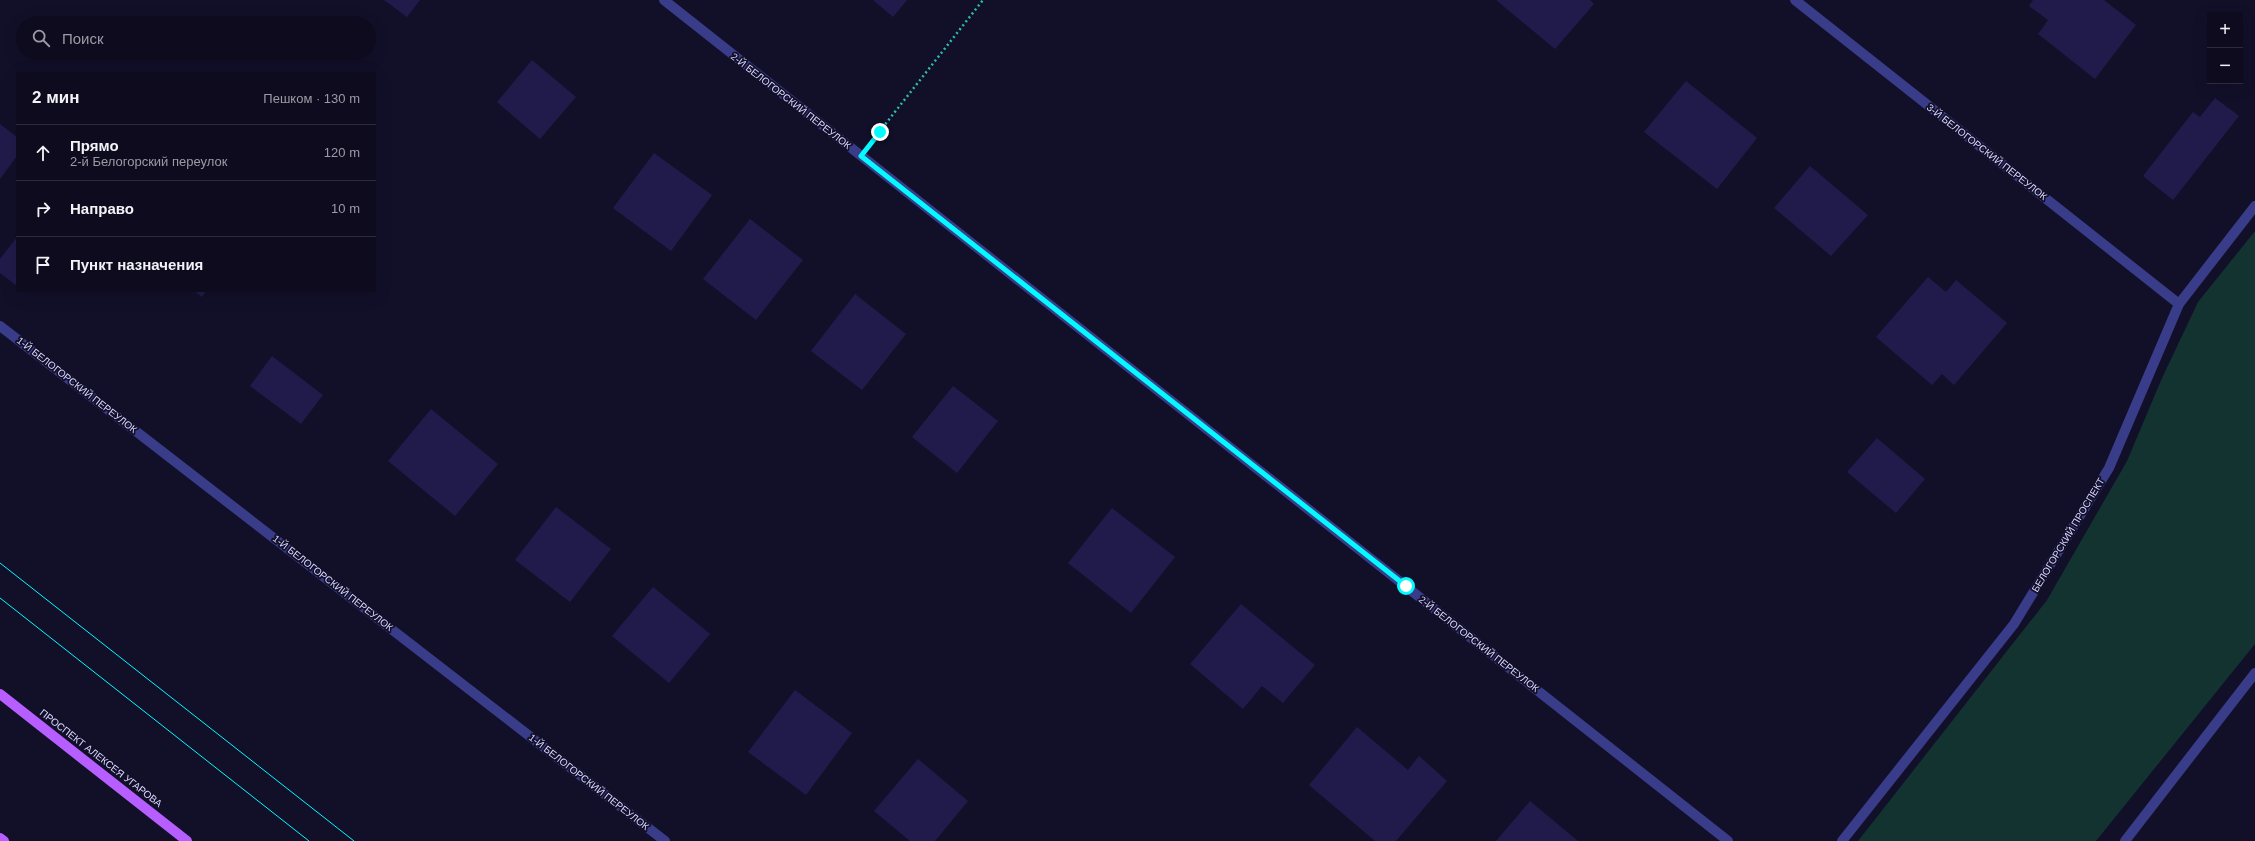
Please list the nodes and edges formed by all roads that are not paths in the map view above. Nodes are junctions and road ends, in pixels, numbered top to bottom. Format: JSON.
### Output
{"nodes":[{"id":1,"x":664,"y":0,"type":"edge"},
{"id":2,"x":1795,"y":0,"type":"edge"},
{"id":3,"x":2255,"y":206,"type":"edge"},
{"id":4,"x":2179,"y":304,"type":"junction"},
{"id":5,"x":0,"y":326,"type":"edge"},
{"id":6,"x":2255,"y":673,"type":"edge"},
{"id":7,"x":0,"y":694,"type":"edge"},
{"id":8,"x":0,"y":838,"type":"edge"},
{"id":9,"x":4,"y":841,"type":"edge"},
{"id":10,"x":187,"y":841,"type":"edge"},
{"id":11,"x":665,"y":841,"type":"edge"},
{"id":12,"x":1728,"y":841,"type":"edge"},
{"id":13,"x":1842,"y":841,"type":"edge"},
{"id":14,"x":2124,"y":841,"type":"edge"}],
"edges":[{"from":1,"to":12,"type":"street","name":"2-Й БЕЛОГОРСКИЙ ПЕРЕУЛОК"},
{"from":2,"to":4,"type":"street","name":"3-Й БЕЛОГОРСКИЙ ПЕРЕУЛОК"},
{"from":3,"to":4,"type":"street","name":"БЕЛОГОРСКИЙ ПРОСПЕКТ"},
{"from":4,"to":13,"type":"street","name":"БЕЛОГОРСКИЙ ПРОСПЕКТ"},
{"from":5,"to":11,"type":"street","name":"1-Й БЕЛОГОРСКИЙ ПЕРЕУЛОК"},
{"from":6,"to":14,"type":"street"},
{"from":7,"to":10,"type":"main road","name":"ПРОСПЕКТ АЛЕКСЕЯ УГАРОВА"},
{"from":8,"to":9,"type":"main road"}]}
